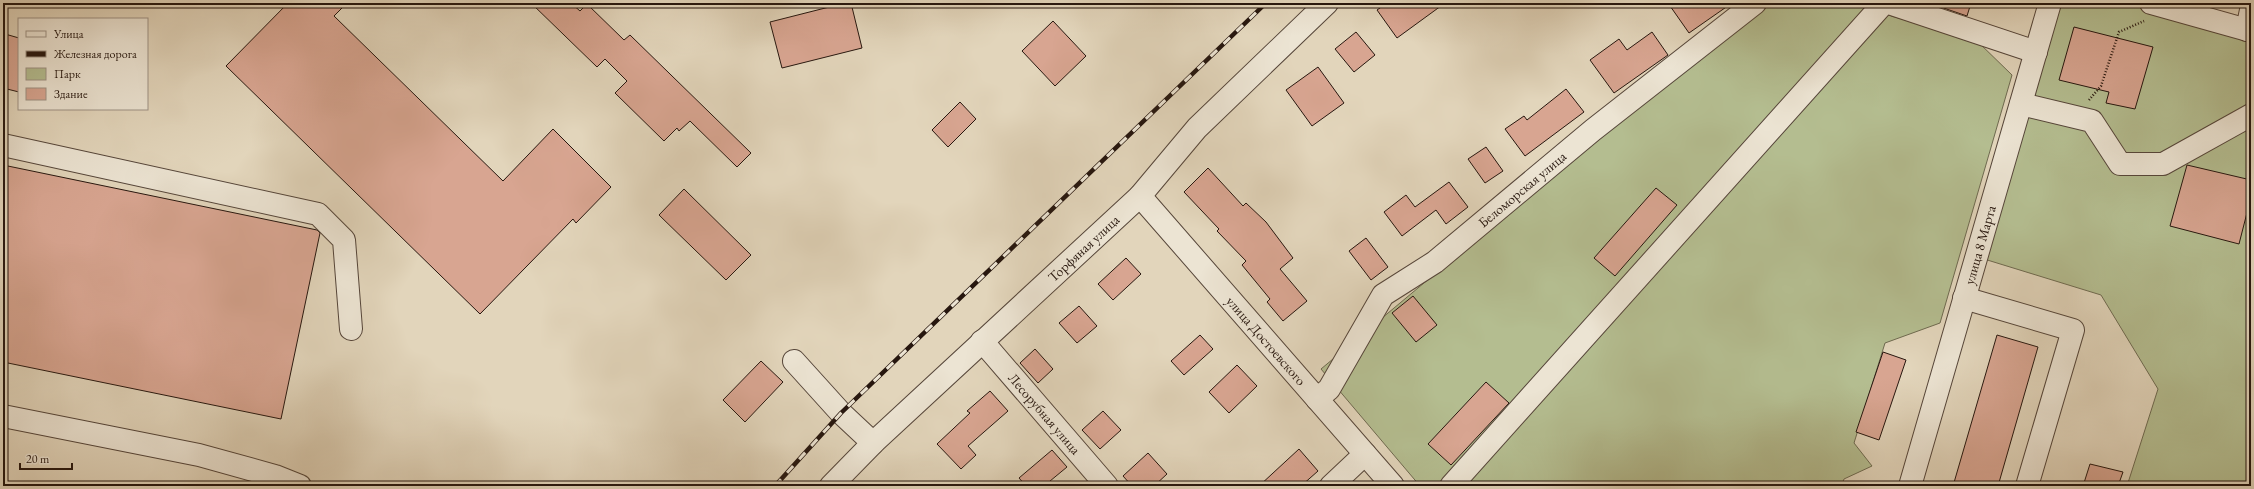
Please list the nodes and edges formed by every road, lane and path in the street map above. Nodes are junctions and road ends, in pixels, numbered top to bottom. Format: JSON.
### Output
{"nodes":[{"id":1,"x":1328,"y":3,"type":"edge"},
{"id":2,"x":1755,"y":3,"type":"edge"},
{"id":3,"x":1884,"y":3,"type":"edge"},
{"id":4,"x":1889,"y":3,"type":"edge"},
{"id":5,"x":2050,"y":3,"type":"edge"},
{"id":6,"x":2161,"y":6,"type":"edge"},
{"id":7,"x":2250,"y":23,"type":"edge"},
{"id":8,"x":2036,"y":52,"type":"junction"},
{"id":9,"x":2021,"y":104,"type":"junction"},
{"id":10,"x":2251,"y":115,"type":"edge"},
{"id":11,"x":2075,"y":117,"type":"junction"},
{"id":12,"x":3,"y":145,"type":"edge"},
{"id":13,"x":1140,"y":196,"type":"junction"},
{"id":14,"x":1964,"y":298,"type":"junction"},
{"id":15,"x":351,"y":329,"type":"dead end"},
{"id":16,"x":982,"y":341,"type":"junction"},
{"id":17,"x":794,"y":361,"type":"dead end"},
{"id":18,"x":1317,"y":399,"type":"junction"},
{"id":19,"x":3,"y":416,"type":"edge"},
{"id":20,"x":873,"y":443,"type":"junction"},
{"id":21,"x":1365,"y":454,"type":"junction"},
{"id":22,"x":843,"y":482,"type":"edge"},
{"id":23,"x":300,"y":486,"type":"edge"},
{"id":24,"x":1107,"y":486,"type":"edge"},
{"id":25,"x":1331,"y":486,"type":"edge"},
{"id":26,"x":1393,"y":486,"type":"edge"},
{"id":27,"x":1451,"y":486,"type":"edge"},
{"id":28,"x":1910,"y":486,"type":"edge"},
{"id":29,"x":2027,"y":486,"type":"edge"}],
"edges":[{"from":1,"to":13,"type":"street","name":"Торфяная улица"},
{"from":2,"to":18,"type":"street","name":"Беломорская улица"},
{"from":3,"to":27,"type":"street"},
{"from":4,"to":8,"type":"street"},
{"from":5,"to":8,"type":"street","name":"улица 8 Марта"},
{"from":6,"to":7,"type":"street"},
{"from":6,"to":11,"type":"path"},
{"from":8,"to":9,"type":"street","name":"улица 8 Марта"},
{"from":9,"to":11,"type":"street"},
{"from":9,"to":14,"type":"street","name":"улица 8 Марта"},
{"from":10,"to":11,"type":"street"},
{"from":12,"to":15,"type":"street"},
{"from":13,"to":16,"type":"street","name":"Торфяная улица"},
{"from":13,"to":18,"type":"street","name":"улица Достоевского"},
{"from":14,"to":28,"type":"street","name":"улица 8 Марта"},
{"from":14,"to":29,"type":"street"},
{"from":16,"to":20,"type":"street","name":"Торфяная улица"},
{"from":16,"to":24,"type":"street","name":"Лесорубная улица"},
{"from":17,"to":20,"type":"street"},
{"from":18,"to":21,"type":"street","name":"улица Достоевского"},
{"from":19,"to":23,"type":"street"},
{"from":20,"to":22,"type":"street","name":"Торфяная улица"},
{"from":21,"to":25,"type":"street"},
{"from":21,"to":26,"type":"street","name":"улица Достоевского"}]}
